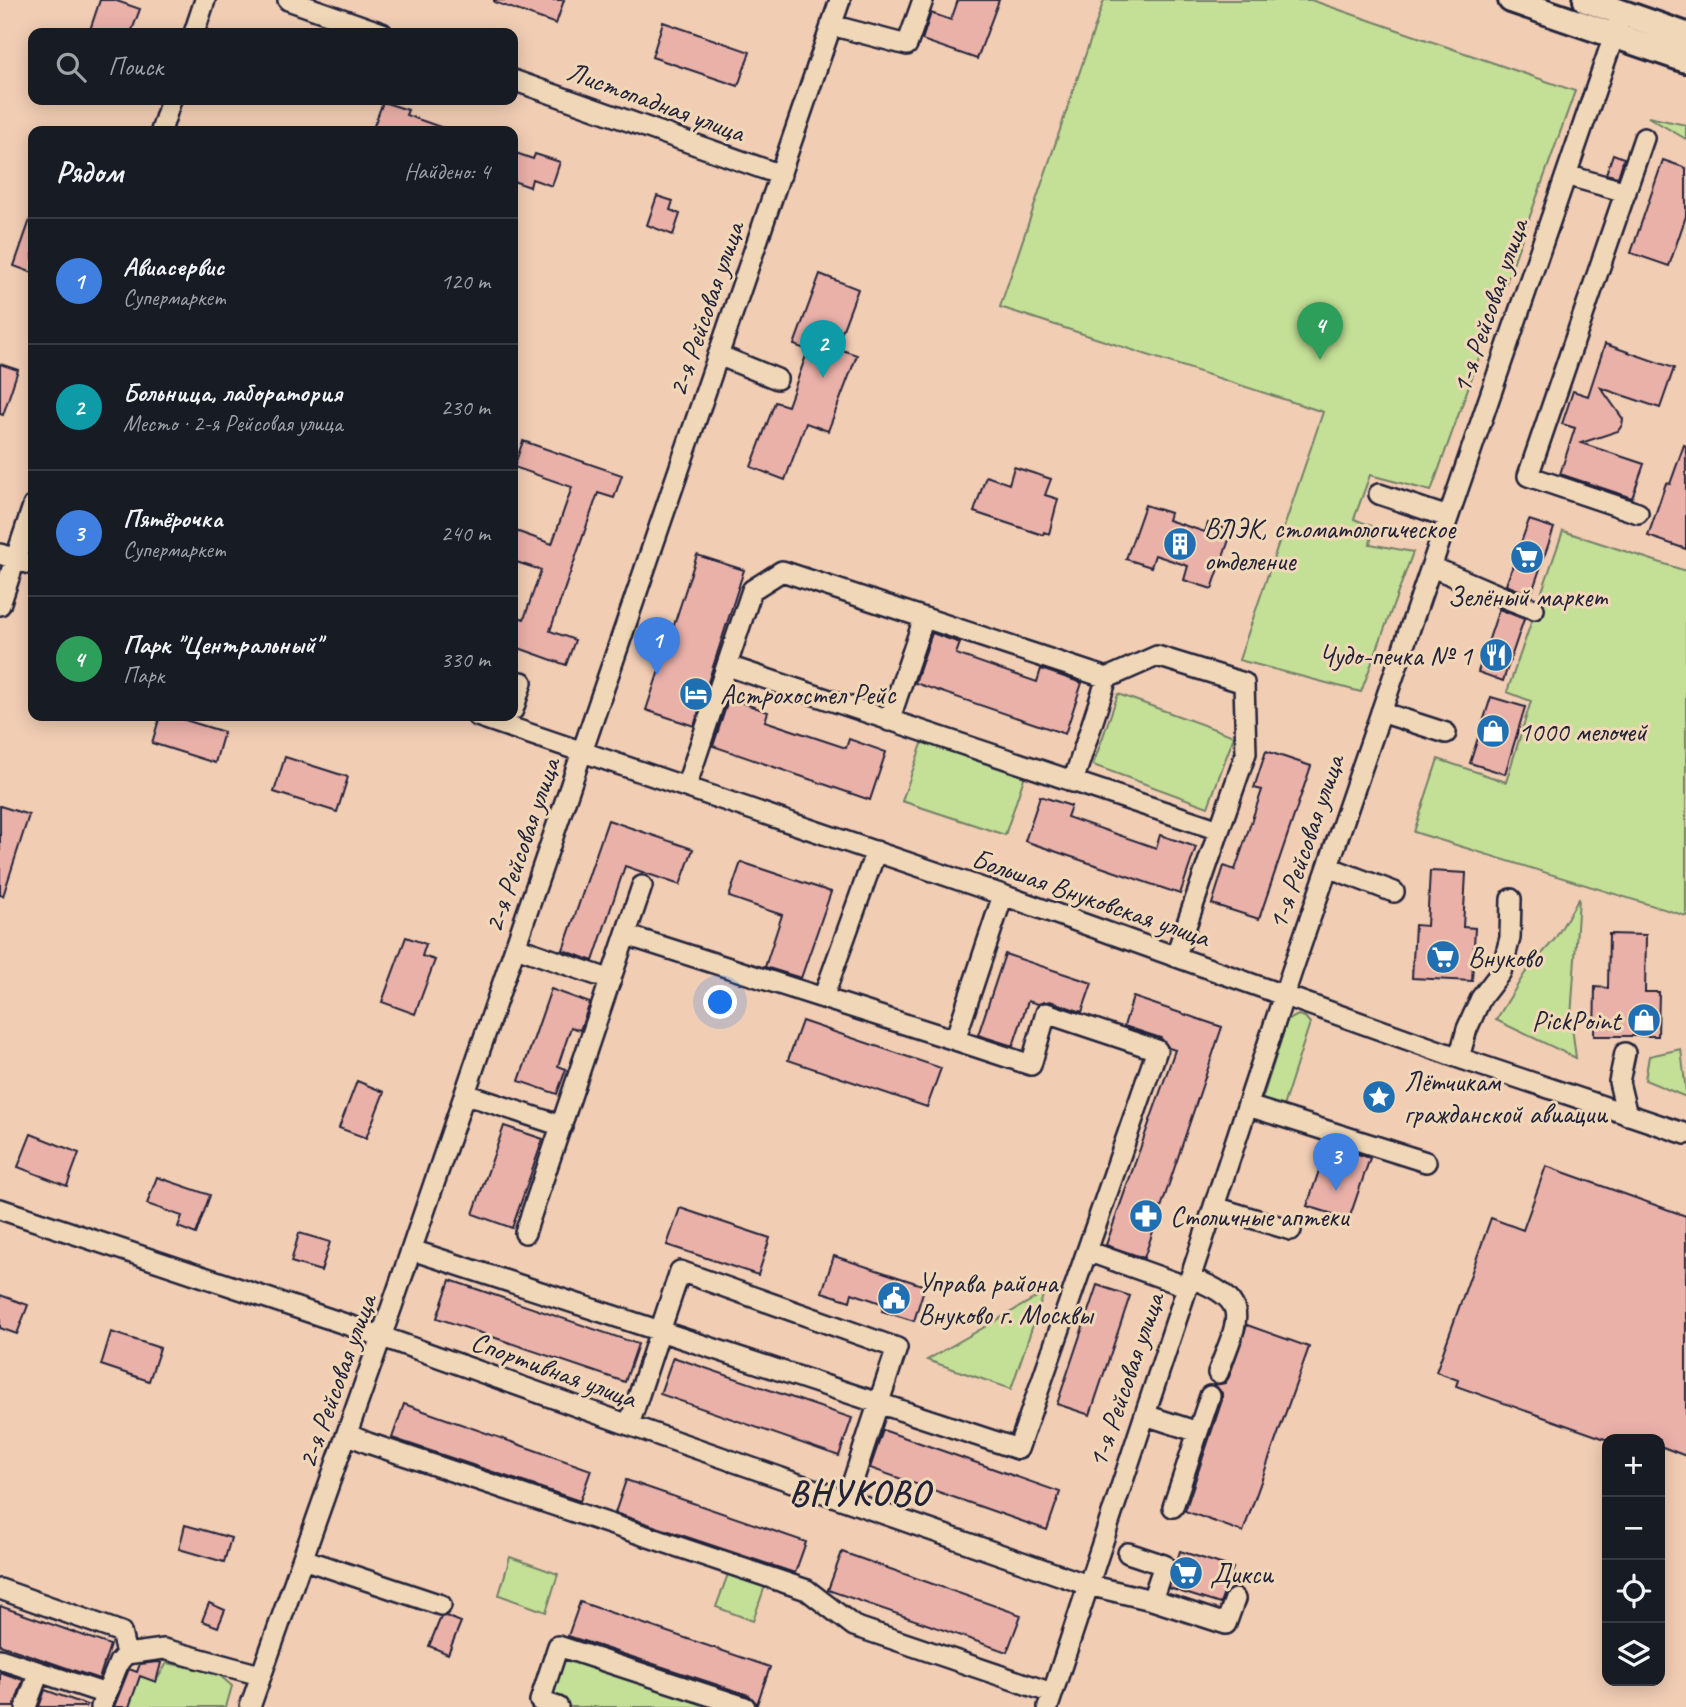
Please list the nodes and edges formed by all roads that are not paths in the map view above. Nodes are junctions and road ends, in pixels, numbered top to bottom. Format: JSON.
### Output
{"nodes":[{"id":1,"x":288,"y":0,"type":"edge"},
{"id":2,"x":840,"y":0,"type":"edge"},
{"id":3,"x":923,"y":0,"type":"edge"},
{"id":4,"x":1511,"y":0,"type":"edge"},
{"id":5,"x":1586,"y":0,"type":"edge"},
{"id":6,"x":199,"y":2,"type":"edge"},
{"id":7,"x":1621,"y":16,"type":"edge"},
{"id":8,"x":831,"y":25,"type":"junction"},
{"id":9,"x":195,"y":28,"type":"edge"},
{"id":10,"x":368,"y":28,"type":"edge"},
{"id":11,"x":1686,"y":34,"type":"edge"},
{"id":12,"x":1686,"y":60,"type":"edge"},
{"id":13,"x":518,"y":82,"type":"edge"},
{"id":14,"x":170,"y":105,"type":"edge"},
{"id":15,"x":163,"y":126,"type":"edge"},
{"id":16,"x":1644,"y":138,"type":"dead end"},
{"id":17,"x":781,"y":175,"type":"junction"},
{"id":18,"x":1566,"y":175,"type":"junction"},
{"id":19,"x":1626,"y":192,"type":"junction"},
{"id":20,"x":718,"y":355,"type":"junction"},
{"id":21,"x":777,"y":379,"type":"dead end"},
{"id":22,"x":1379,"y":494,"type":"dead end"},
{"id":23,"x":1638,"y":513,"type":"dead end"},
{"id":24,"x":1448,"y":517,"type":"junction"},
{"id":25,"x":28,"y":522,"type":"edge"},
{"id":26,"x":16,"y":559,"type":"edge"},
{"id":27,"x":1431,"y":567,"type":"junction"},
{"id":28,"x":0,"y":605,"type":"edge"},
{"id":29,"x":1535,"y":609,"type":"dead end"},
{"id":30,"x":923,"y":618,"type":"junction"},
{"id":31,"x":728,"y":666,"type":"junction"},
{"id":32,"x":1107,"y":678,"type":"junction"},
{"id":33,"x":522,"y":682,"type":"dead end"},
{"id":34,"x":518,"y":694,"type":"edge"},
{"id":35,"x":1381,"y":712,"type":"junction"},
{"id":36,"x":518,"y":721,"type":"edge"},
{"id":37,"x":889,"y":721,"type":"junction"},
{"id":38,"x":1446,"y":733,"type":"dead end"},
{"id":39,"x":582,"y":752,"type":"junction"},
{"id":40,"x":1073,"y":782,"type":"junction"},
{"id":41,"x":686,"y":787,"type":"junction"},
{"id":42,"x":1219,"y":830,"type":"junction"},
{"id":43,"x":876,"y":851,"type":"junction"},
{"id":44,"x":1328,"y":867,"type":"junction"},
{"id":45,"x":642,"y":886,"type":"dead end"},
{"id":46,"x":1394,"y":891,"type":"dead end"},
{"id":47,"x":1003,"y":895,"type":"junction"},
{"id":48,"x":1511,"y":899,"type":"dead end"},
{"id":49,"x":626,"y":935,"type":"junction"},
{"id":50,"x":516,"y":947,"type":"junction"},
{"id":51,"x":1175,"y":955,"type":"junction"},
{"id":52,"x":611,"y":980,"type":"junction"},
{"id":53,"x":1284,"y":996,"type":"junction"},
{"id":54,"x":823,"y":998,"type":"junction"},
{"id":55,"x":955,"y":1040,"type":"junction"},
{"id":56,"x":1625,"y":1053,"type":"dead end"},
{"id":57,"x":1459,"y":1058,"type":"junction"},
{"id":58,"x":465,"y":1094,"type":"junction"},
{"id":59,"x":1248,"y":1106,"type":"junction"},
{"id":60,"x":1627,"y":1115,"type":"junction"},
{"id":61,"x":562,"y":1126,"type":"junction"},
{"id":62,"x":1686,"y":1133,"type":"edge"},
{"id":63,"x":1426,"y":1162,"type":"dead end"},
{"id":64,"x":1214,"y":1207,"type":"junction"},
{"id":65,"x":0,"y":1209,"type":"edge"},
{"id":66,"x":1291,"y":1230,"type":"dead end"},
{"id":67,"x":525,"y":1233,"type":"dead end"},
{"id":68,"x":412,"y":1250,"type":"junction"},
{"id":69,"x":1087,"y":1251,"type":"junction"},
{"id":70,"x":1190,"y":1282,"type":"junction"},
{"id":71,"x":660,"y":1331,"type":"junction"},
{"id":72,"x":382,"y":1336,"type":"junction"},
{"id":73,"x":1218,"y":1373,"type":"dead end"},
{"id":74,"x":1210,"y":1396,"type":"dead end"},
{"id":75,"x":879,"y":1404,"type":"junction"},
{"id":76,"x":1145,"y":1415,"type":"junction"},
{"id":77,"x":629,"y":1425,"type":"junction"},
{"id":78,"x":1198,"y":1432,"type":"junction"},
{"id":79,"x":347,"y":1434,"type":"junction"},
{"id":80,"x":847,"y":1500,"type":"junction"},
{"id":81,"x":1173,"y":1507,"type":"dead end"},
{"id":82,"x":1128,"y":1553,"type":"dead end"},
{"id":83,"x":303,"y":1559,"type":"junction"},
{"id":84,"x":1088,"y":1585,"type":"junction"},
{"id":85,"x":0,"y":1589,"type":"edge"},
{"id":86,"x":1235,"y":1599,"type":"dead end"},
{"id":87,"x":1152,"y":1600,"type":"junction"},
{"id":88,"x":441,"y":1605,"type":"dead end"},
{"id":89,"x":126,"y":1654,"type":"junction"},
{"id":90,"x":0,"y":1658,"type":"edge"},
{"id":91,"x":40,"y":1672,"type":"junction"},
{"id":92,"x":260,"y":1675,"type":"junction"},
{"id":93,"x":103,"y":1700,"type":"edge"},
{"id":94,"x":1050,"y":1700,"type":"edge"},
{"id":95,"x":545,"y":1705,"type":"edge"},
{"id":96,"x":26,"y":1707,"type":"edge"},
{"id":97,"x":250,"y":1707,"type":"edge"},
{"id":98,"x":745,"y":1707,"type":"edge"}],
"edges":[{"from":1,"to":10,"type":"street"},
{"from":2,"to":8,"type":"street","name":"2-я Рейсовая улица"},
{"from":3,"to":8,"type":"street"},
{"from":4,"to":7,"type":"main road"},
{"from":5,"to":7,"type":"main road"},
{"from":6,"to":9,"type":"street"},
{"from":7,"to":11,"type":"main road"},
{"from":7,"to":12,"type":"main road"},
{"from":7,"to":18,"type":"street","name":"1-я Рейсовая улица"},
{"from":8,"to":17,"type":"street","name":"2-я Рейсовая улица"},
{"from":13,"to":17,"type":"street","name":"Листопадная улица"},
{"from":14,"to":15,"type":"street"},
{"from":16,"to":19,"type":"street"},
{"from":17,"to":20,"type":"street","name":"2-я Рейсовая улица"},
{"from":18,"to":19,"type":"street"},
{"from":18,"to":24,"type":"street","name":"1-я Рейсовая улица"},
{"from":19,"to":23,"type":"street"},
{"from":20,"to":21,"type":"street"},
{"from":20,"to":39,"type":"street","name":"2-я Рейсовая улица"},
{"from":22,"to":24,"type":"street"},
{"from":24,"to":27,"type":"street","name":"1-я Рейсовая улица"},
{"from":25,"to":26,"type":"street"},
{"from":26,"to":28,"type":"street"},
{"from":27,"to":29,"type":"street"},
{"from":27,"to":35,"type":"street","name":"1-я Рейсовая улица"},
{"from":30,"to":31,"type":"street"},
{"from":30,"to":32,"type":"street"},
{"from":30,"to":37,"type":"street"},
{"from":31,"to":37,"type":"street"},
{"from":31,"to":41,"type":"street"},
{"from":32,"to":40,"type":"street"},
{"from":32,"to":42,"type":"street"},
{"from":33,"to":34,"type":"street"},
{"from":35,"to":38,"type":"street"},
{"from":35,"to":44,"type":"street","name":"1-я Рейсовая улица"},
{"from":36,"to":39,"type":"street","name":"Большая Внуковская улица"},
{"from":37,"to":40,"type":"street"},
{"from":39,"to":41,"type":"street","name":"Большая Внуковская улица"},
{"from":39,"to":50,"type":"street","name":"2-я Рейсовая улица"},
{"from":40,"to":42,"type":"street"},
{"from":41,"to":43,"type":"street","name":"Большая Внуковская улица"},
{"from":42,"to":51,"type":"street"},
{"from":43,"to":47,"type":"street","name":"Большая Внуковская улица"},
{"from":43,"to":54,"type":"street"},
{"from":44,"to":46,"type":"street"},
{"from":44,"to":53,"type":"street","name":"1-я Рейсовая улица"},
{"from":45,"to":49,"type":"street"},
{"from":47,"to":51,"type":"street","name":"Большая Внуковская улица"},
{"from":47,"to":55,"type":"street"},
{"from":48,"to":57,"type":"street"},
{"from":49,"to":52,"type":"street"},
{"from":49,"to":54,"type":"street"},
{"from":50,"to":52,"type":"street"},
{"from":50,"to":58,"type":"street","name":"2-я Рейсовая улица"},
{"from":51,"to":53,"type":"street","name":"Большая Внуковская улица"},
{"from":52,"to":61,"type":"street"},
{"from":53,"to":57,"type":"street","name":"Большая Внуковская улица"},
{"from":53,"to":59,"type":"street","name":"1-я Рейсовая улица"},
{"from":54,"to":55,"type":"street"},
{"from":55,"to":69,"type":"street"},
{"from":56,"to":60,"type":"street"},
{"from":57,"to":60,"type":"street","name":"Большая Внуковская улица"},
{"from":58,"to":61,"type":"street"},
{"from":58,"to":68,"type":"street","name":"2-я Рейсовая улица"},
{"from":59,"to":63,"type":"street"},
{"from":59,"to":64,"type":"street","name":"1-я Рейсовая улица"},
{"from":60,"to":62,"type":"street","name":"Большая Внуковская улица"},
{"from":61,"to":67,"type":"street"},
{"from":64,"to":66,"type":"street"},
{"from":64,"to":70,"type":"street","name":"1-я Рейсовая улица"},
{"from":65,"to":72,"type":"street","name":"Спортивная улица"},
{"from":68,"to":71,"type":"street"},
{"from":68,"to":72,"type":"street","name":"2-я Рейсовая улица"},
{"from":69,"to":70,"type":"street"},
{"from":69,"to":75,"type":"street"},
{"from":70,"to":73,"type":"street"},
{"from":70,"to":76,"type":"street","name":"1-я Рейсовая улица"},
{"from":71,"to":75,"type":"street"},
{"from":71,"to":75,"type":"street"},
{"from":71,"to":77,"type":"street"},
{"from":72,"to":77,"type":"street","name":"Спортивная улица"},
{"from":72,"to":79,"type":"street","name":"2-я Рейсовая улица"},
{"from":74,"to":78,"type":"street"},
{"from":75,"to":80,"type":"street"},
{"from":76,"to":78,"type":"street"},
{"from":76,"to":84,"type":"street","name":"1-я Рейсовая улица"},
{"from":77,"to":80,"type":"street","name":"Спортивная улица"},
{"from":78,"to":81,"type":"street"},
{"from":79,"to":83,"type":"street","name":"2-я Рейсовая улица"},
{"from":79,"to":94,"type":"street"},
{"from":80,"to":84,"type":"street","name":"Спортивная улица"},
{"from":82,"to":87,"type":"street"},
{"from":83,"to":88,"type":"street"},
{"from":83,"to":92,"type":"street","name":"2-я Рейсовая улица"},
{"from":84,"to":87,"type":"street","name":"Спортивная улица"},
{"from":84,"to":94,"type":"street","name":"1-я Рейсовая улица"},
{"from":85,"to":89,"type":"street"},
{"from":86,"to":87,"type":"street","name":"Спортивная улица"},
{"from":89,"to":92,"type":"street"},
{"from":89,"to":93,"type":"street"},
{"from":90,"to":91,"type":"street"},
{"from":91,"to":93,"type":"street"},
{"from":91,"to":96,"type":"street"},
{"from":92,"to":97,"type":"street","name":"2-я Рейсовая улица"},
{"from":95,"to":98,"type":"street"}]}
